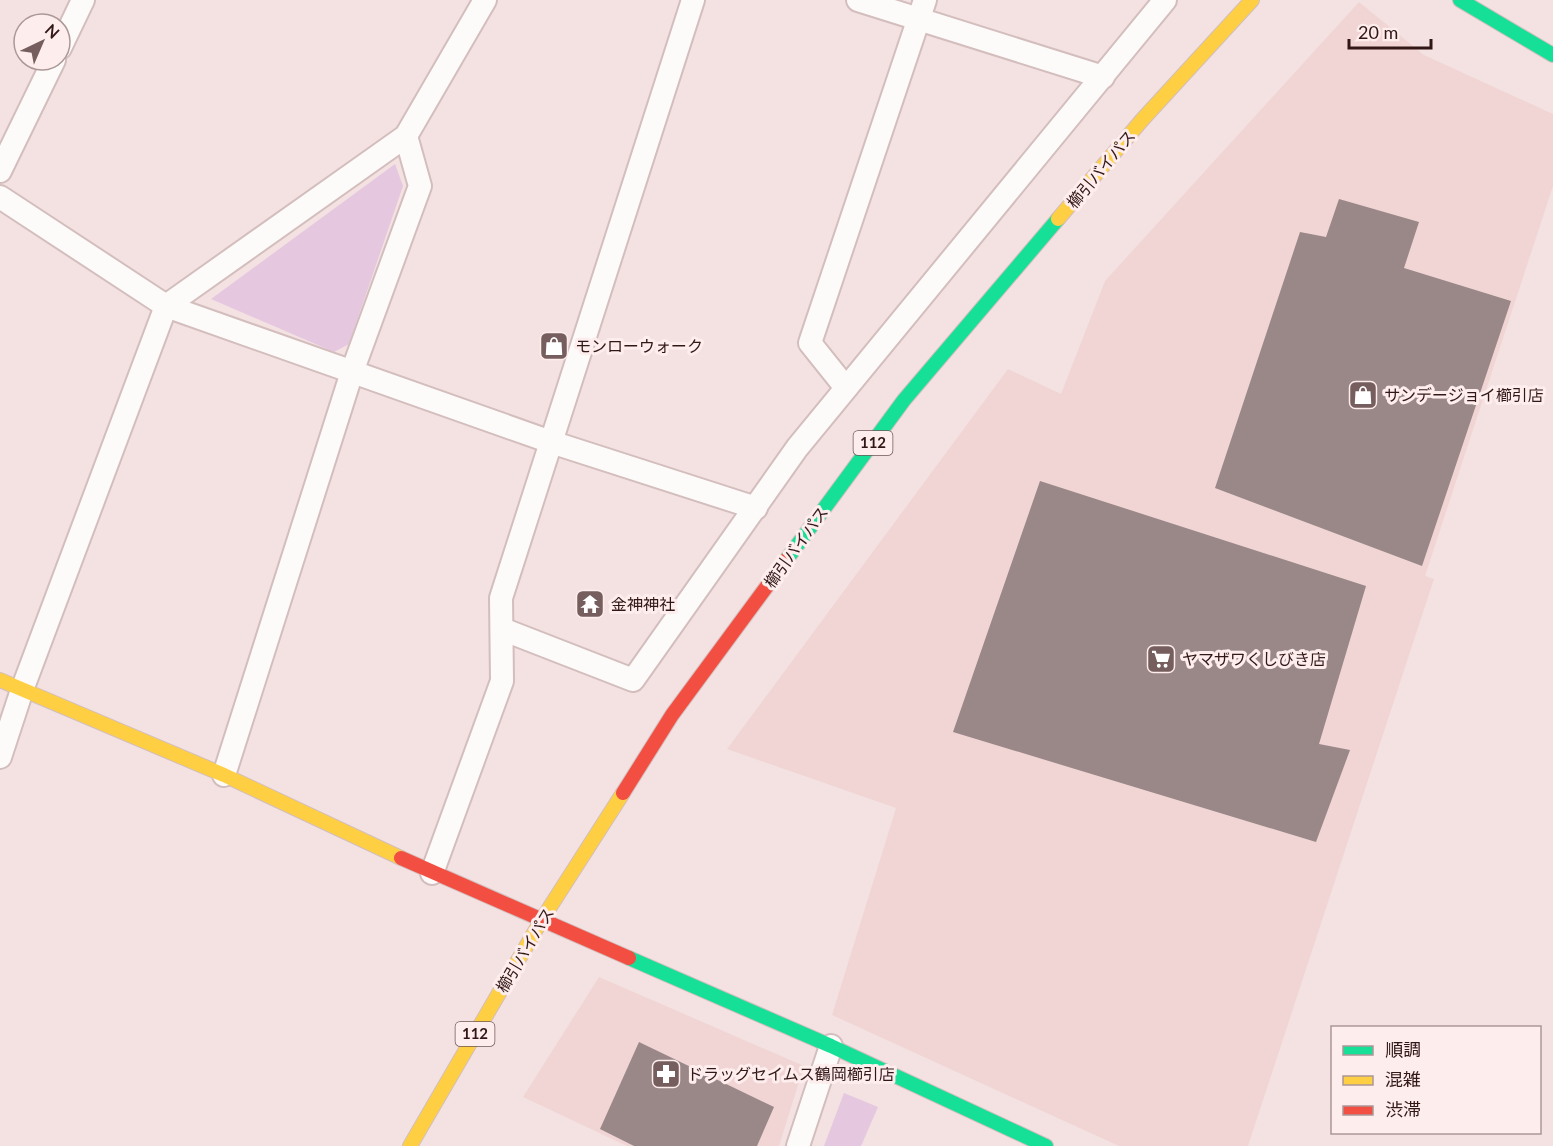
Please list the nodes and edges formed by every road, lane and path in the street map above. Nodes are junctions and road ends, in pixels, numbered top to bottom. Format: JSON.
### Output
{"nodes":[{"id":1,"x":83,"y":0,"type":"edge"},
{"id":2,"x":485,"y":0,"type":"edge"},
{"id":3,"x":693,"y":0,"type":"edge"},
{"id":4,"x":858,"y":0,"type":"edge"},
{"id":5,"x":1165,"y":0,"type":"edge"},
{"id":6,"x":1252,"y":0,"type":"edge"},
{"id":7,"x":1460,"y":0,"type":"edge"},
{"id":8,"x":922,"y":10,"type":"edge"},
{"id":9,"x":72,"y":23,"type":"edge"},
{"id":10,"x":1553,"y":55,"type":"edge"},
{"id":11,"x":48,"y":72,"type":"edge"},
{"id":12,"x":1103,"y":77,"type":"junction"},
{"id":13,"x":406,"y":135,"type":"junction"},
{"id":14,"x":0,"y":171,"type":"edge"},
{"id":15,"x":0,"y":197,"type":"edge"},
{"id":16,"x":166,"y":306,"type":"junction"},
{"id":17,"x":352,"y":372,"type":"junction"},
{"id":18,"x":846,"y":388,"type":"junction"},
{"id":19,"x":551,"y":442,"type":"junction"},
{"id":20,"x":756,"y":508,"type":"junction"},
{"id":21,"x":501,"y":629,"type":"junction"},
{"id":22,"x":0,"y":680,"type":"edge"},
{"id":23,"x":22,"y":690,"type":"junction"},
{"id":24,"x":0,"y":758,"type":"edge"},
{"id":25,"x":224,"y":775,"type":"junction"},
{"id":26,"x":432,"y":873,"type":"junction"},
{"id":27,"x":541,"y":921,"type":"junction"},
{"id":28,"x":831,"y":1046,"type":"junction"},
{"id":29,"x":410,"y":1146,"type":"edge"},
{"id":30,"x":798,"y":1146,"type":"edge"},
{"id":31,"x":1046,"y":1146,"type":"edge"}],
"edges":[{"from":1,"to":9,"type":"street"},
{"from":2,"to":13,"type":"street"},
{"from":3,"to":19,"type":"street"},
{"from":4,"to":8,"type":"street"},
{"from":5,"to":12,"type":"street"},
{"from":6,"to":27,"type":"main road","name":"櫛引バイパス","number":"112"},
{"from":7,"to":10,"type":"main road"},
{"from":8,"to":12,"type":"street"},
{"from":8,"to":18,"type":"street"},
{"from":11,"to":14,"type":"street"},
{"from":12,"to":18,"type":"street"},
{"from":13,"to":16,"type":"street"},
{"from":13,"to":17,"type":"street"},
{"from":15,"to":16,"type":"street"},
{"from":16,"to":17,"type":"street"},
{"from":16,"to":23,"type":"street"},
{"from":17,"to":19,"type":"street"},
{"from":17,"to":25,"type":"street"},
{"from":18,"to":20,"type":"street"},
{"from":19,"to":20,"type":"street"},
{"from":19,"to":21,"type":"street"},
{"from":20,"to":21,"type":"street"},
{"from":21,"to":26,"type":"street"},
{"from":22,"to":23,"type":"main road"},
{"from":23,"to":24,"type":"street"},
{"from":23,"to":25,"type":"main road"},
{"from":25,"to":26,"type":"main road"},
{"from":26,"to":27,"type":"main road"},
{"from":27,"to":28,"type":"main road"},
{"from":27,"to":29,"type":"main road","name":"櫛引バイパス","number":"112"},
{"from":28,"to":30,"type":"street"},
{"from":28,"to":31,"type":"main road"}]}
